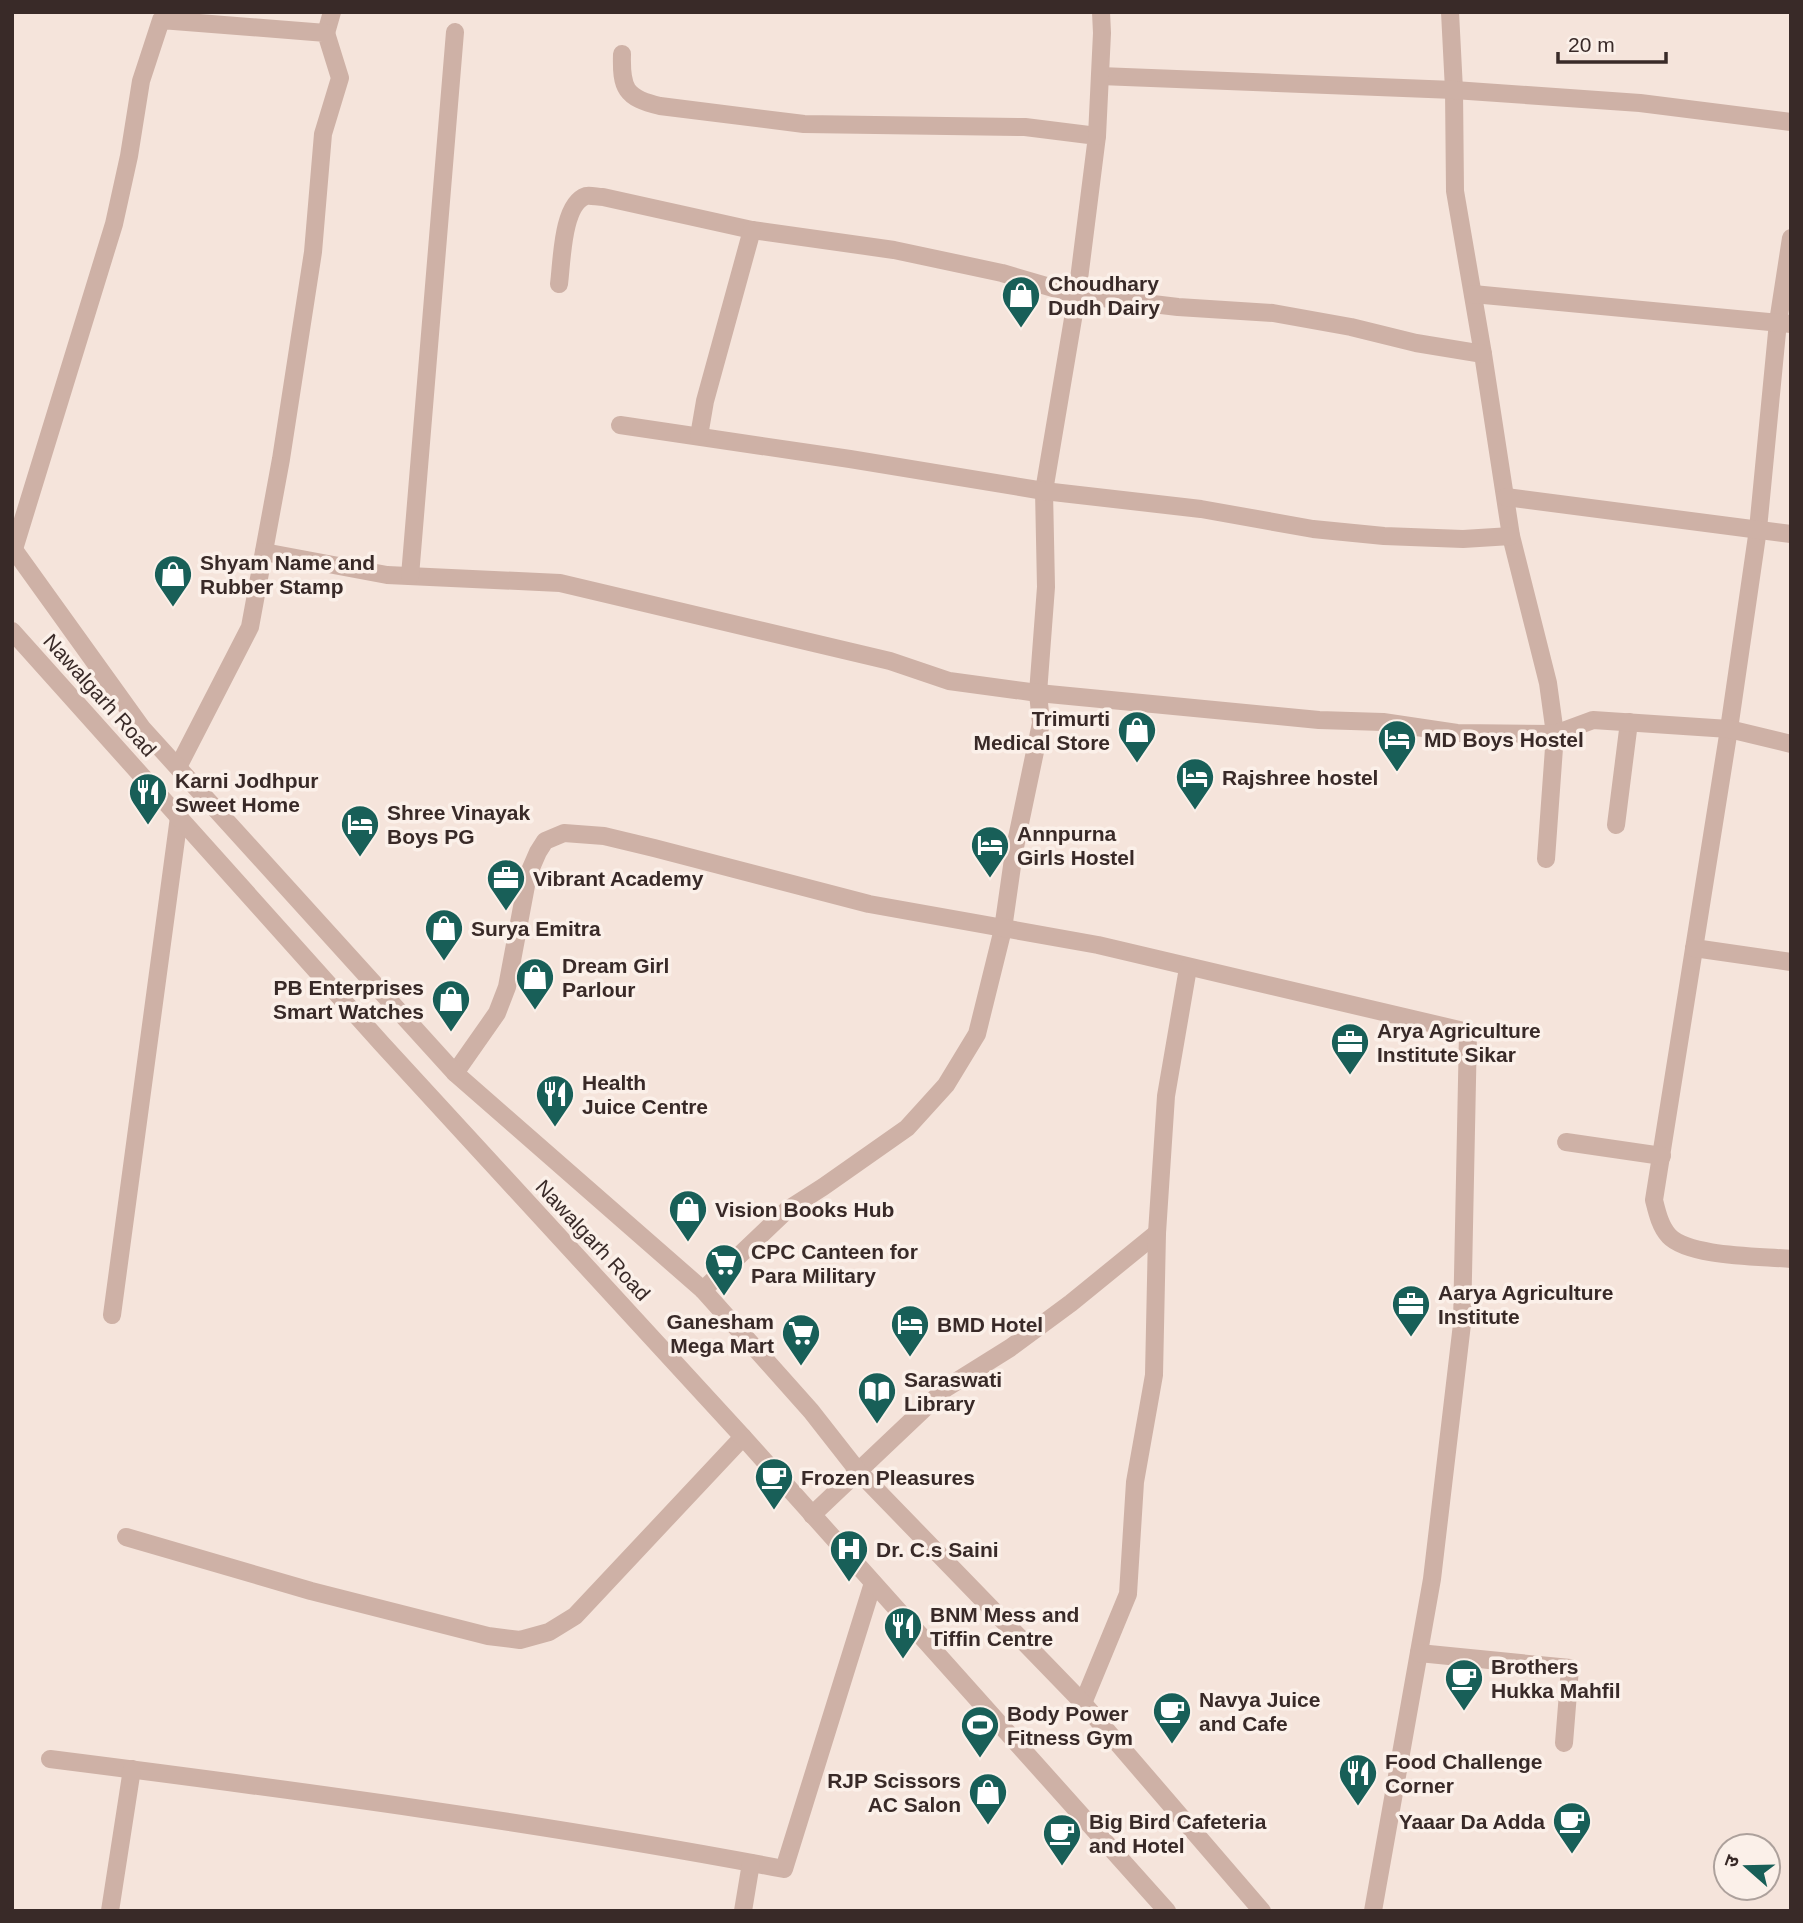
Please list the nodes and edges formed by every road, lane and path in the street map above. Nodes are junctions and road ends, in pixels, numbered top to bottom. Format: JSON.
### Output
{"nodes":[{"id":1,"x":332,"y":12,"type":"edge"},
{"id":2,"x":1101,"y":12,"type":"edge"},
{"id":3,"x":1450,"y":12,"type":"edge"},
{"id":4,"x":455,"y":32,"type":"dead end"},
{"id":5,"x":326,"y":33,"type":"junction"},
{"id":6,"x":622,"y":54,"type":"dead end"},
{"id":7,"x":1100,"y":76,"type":"junction"},
{"id":8,"x":1454,"y":90,"type":"junction"},
{"id":9,"x":1791,"y":122,"type":"edge"},
{"id":10,"x":1097,"y":136,"type":"junction"},
{"id":11,"x":751,"y":230,"type":"junction"},
{"id":12,"x":1791,"y":238,"type":"edge"},
{"id":13,"x":559,"y":284,"type":"dead end"},
{"id":14,"x":1473,"y":294,"type":"junction"},
{"id":15,"x":1077,"y":295,"type":"junction"},
{"id":16,"x":1784,"y":323,"type":"edge"},
{"id":17,"x":1483,"y":354,"type":"junction"},
{"id":18,"x":620,"y":425,"type":"dead end"},
{"id":19,"x":699,"y":436,"type":"junction"},
{"id":20,"x":1044,"y":491,"type":"junction"},
{"id":21,"x":1506,"y":497,"type":"junction"},
{"id":22,"x":1758,"y":529,"type":"junction"},
{"id":23,"x":1791,"y":534,"type":"edge"},
{"id":24,"x":1511,"y":536,"type":"junction"},
{"id":25,"x":13,"y":548,"type":"edge"},
{"id":26,"x":264,"y":552,"type":"junction"},
{"id":27,"x":410,"y":576,"type":"junction"},
{"id":28,"x":12,"y":631,"type":"edge"},
{"id":29,"x":1038,"y":693,"type":"junction"},
{"id":30,"x":1629,"y":722,"type":"junction"},
{"id":31,"x":1729,"y":729,"type":"junction"},
{"id":32,"x":1555,"y":734,"type":"junction"},
{"id":33,"x":1791,"y":744,"type":"edge"},
{"id":34,"x":178,"y":767,"type":"junction"},
{"id":35,"x":179,"y":817,"type":"junction"},
{"id":36,"x":1616,"y":825,"type":"dead end"},
{"id":37,"x":1546,"y":859,"type":"dead end"},
{"id":38,"x":1003,"y":929,"type":"junction"},
{"id":39,"x":1694,"y":948,"type":"junction"},
{"id":40,"x":1791,"y":962,"type":"edge"},
{"id":41,"x":1188,"y":968,"type":"junction"},
{"id":42,"x":456,"y":1073,"type":"junction"},
{"id":43,"x":1566,"y":1142,"type":"dead end"},
{"id":44,"x":1662,"y":1156,"type":"junction"},
{"id":45,"x":1157,"y":1233,"type":"junction"},
{"id":46,"x":1791,"y":1259,"type":"edge"},
{"id":47,"x":704,"y":1290,"type":"junction"},
{"id":48,"x":112,"y":1315,"type":"dead end"},
{"id":49,"x":743,"y":1437,"type":"junction"},
{"id":50,"x":858,"y":1471,"type":"junction"},
{"id":51,"x":812,"y":1515,"type":"junction"},
{"id":52,"x":126,"y":1537,"type":"dead end"},
{"id":53,"x":873,"y":1583,"type":"junction"},
{"id":54,"x":1419,"y":1653,"type":"junction"},
{"id":55,"x":1083,"y":1703,"type":"junction"},
{"id":56,"x":1563,"y":1743,"type":"dead end"},
{"id":57,"x":50,"y":1759,"type":"dead end"},
{"id":58,"x":132,"y":1769,"type":"junction"},
{"id":59,"x":751,"y":1863,"type":"junction"},
{"id":60,"x":110,"y":1911,"type":"edge"},
{"id":61,"x":743,"y":1911,"type":"edge"},
{"id":62,"x":1167,"y":1911,"type":"edge"},
{"id":63,"x":1262,"y":1911,"type":"edge"},
{"id":64,"x":1373,"y":1911,"type":"edge"}],
"edges":[{"from":1,"to":5,"type":"street"},
{"from":2,"to":7,"type":"street"},
{"from":3,"to":8,"type":"street"},
{"from":4,"to":27,"type":"street"},
{"from":5,"to":25,"type":"street"},
{"from":5,"to":26,"type":"street"},
{"from":6,"to":10,"type":"street"},
{"from":7,"to":8,"type":"street"},
{"from":7,"to":10,"type":"street"},
{"from":8,"to":9,"type":"street"},
{"from":8,"to":14,"type":"street"},
{"from":10,"to":15,"type":"street"},
{"from":11,"to":13,"type":"street"},
{"from":11,"to":15,"type":"street"},
{"from":11,"to":19,"type":"street"},
{"from":12,"to":16,"type":"street"},
{"from":14,"to":16,"type":"street"},
{"from":14,"to":17,"type":"street"},
{"from":15,"to":17,"type":"street"},
{"from":15,"to":20,"type":"street"},
{"from":16,"to":22,"type":"street"},
{"from":17,"to":21,"type":"street"},
{"from":18,"to":19,"type":"street"},
{"from":19,"to":20,"type":"street"},
{"from":20,"to":24,"type":"street"},
{"from":20,"to":29,"type":"street"},
{"from":21,"to":22,"type":"street"},
{"from":21,"to":24,"type":"street"},
{"from":22,"to":23,"type":"street"},
{"from":22,"to":31,"type":"street"},
{"from":24,"to":32,"type":"street"},
{"from":25,"to":34,"type":"street"},
{"from":26,"to":27,"type":"street"},
{"from":26,"to":34,"type":"street"},
{"from":27,"to":29,"type":"street"},
{"from":28,"to":35,"type":"street","name":"Nawalgarh Road"},
{"from":29,"to":32,"type":"street"},
{"from":29,"to":38,"type":"street"},
{"from":30,"to":31,"type":"street"},
{"from":30,"to":32,"type":"street"},
{"from":30,"to":36,"type":"street"},
{"from":31,"to":33,"type":"street"},
{"from":31,"to":39,"type":"street"},
{"from":32,"to":37,"type":"street"},
{"from":34,"to":42,"type":"street"},
{"from":35,"to":48,"type":"street"},
{"from":35,"to":49,"type":"street","name":"Nawalgarh Road"},
{"from":38,"to":41,"type":"street"},
{"from":38,"to":42,"type":"street"},
{"from":38,"to":47,"type":"street"},
{"from":39,"to":40,"type":"street"},
{"from":39,"to":44,"type":"street"},
{"from":41,"to":45,"type":"street"},
{"from":41,"to":54,"type":"street"},
{"from":42,"to":47,"type":"street"},
{"from":43,"to":44,"type":"street"},
{"from":44,"to":46,"type":"street"},
{"from":45,"to":50,"type":"street"},
{"from":45,"to":55,"type":"street"},
{"from":47,"to":50,"type":"street"},
{"from":49,"to":51,"type":"street","name":"Nawalgarh Road"},
{"from":49,"to":52,"type":"street"},
{"from":50,"to":51,"type":"street"},
{"from":50,"to":55,"type":"street"},
{"from":51,"to":53,"type":"street","name":"Nawalgarh Road"},
{"from":53,"to":59,"type":"street"},
{"from":53,"to":62,"type":"street","name":"Nawalgarh Road"},
{"from":54,"to":56,"type":"street"},
{"from":54,"to":64,"type":"street"},
{"from":55,"to":63,"type":"street"},
{"from":57,"to":58,"type":"street"},
{"from":58,"to":59,"type":"street"},
{"from":58,"to":60,"type":"street"},
{"from":59,"to":61,"type":"street"}]}
